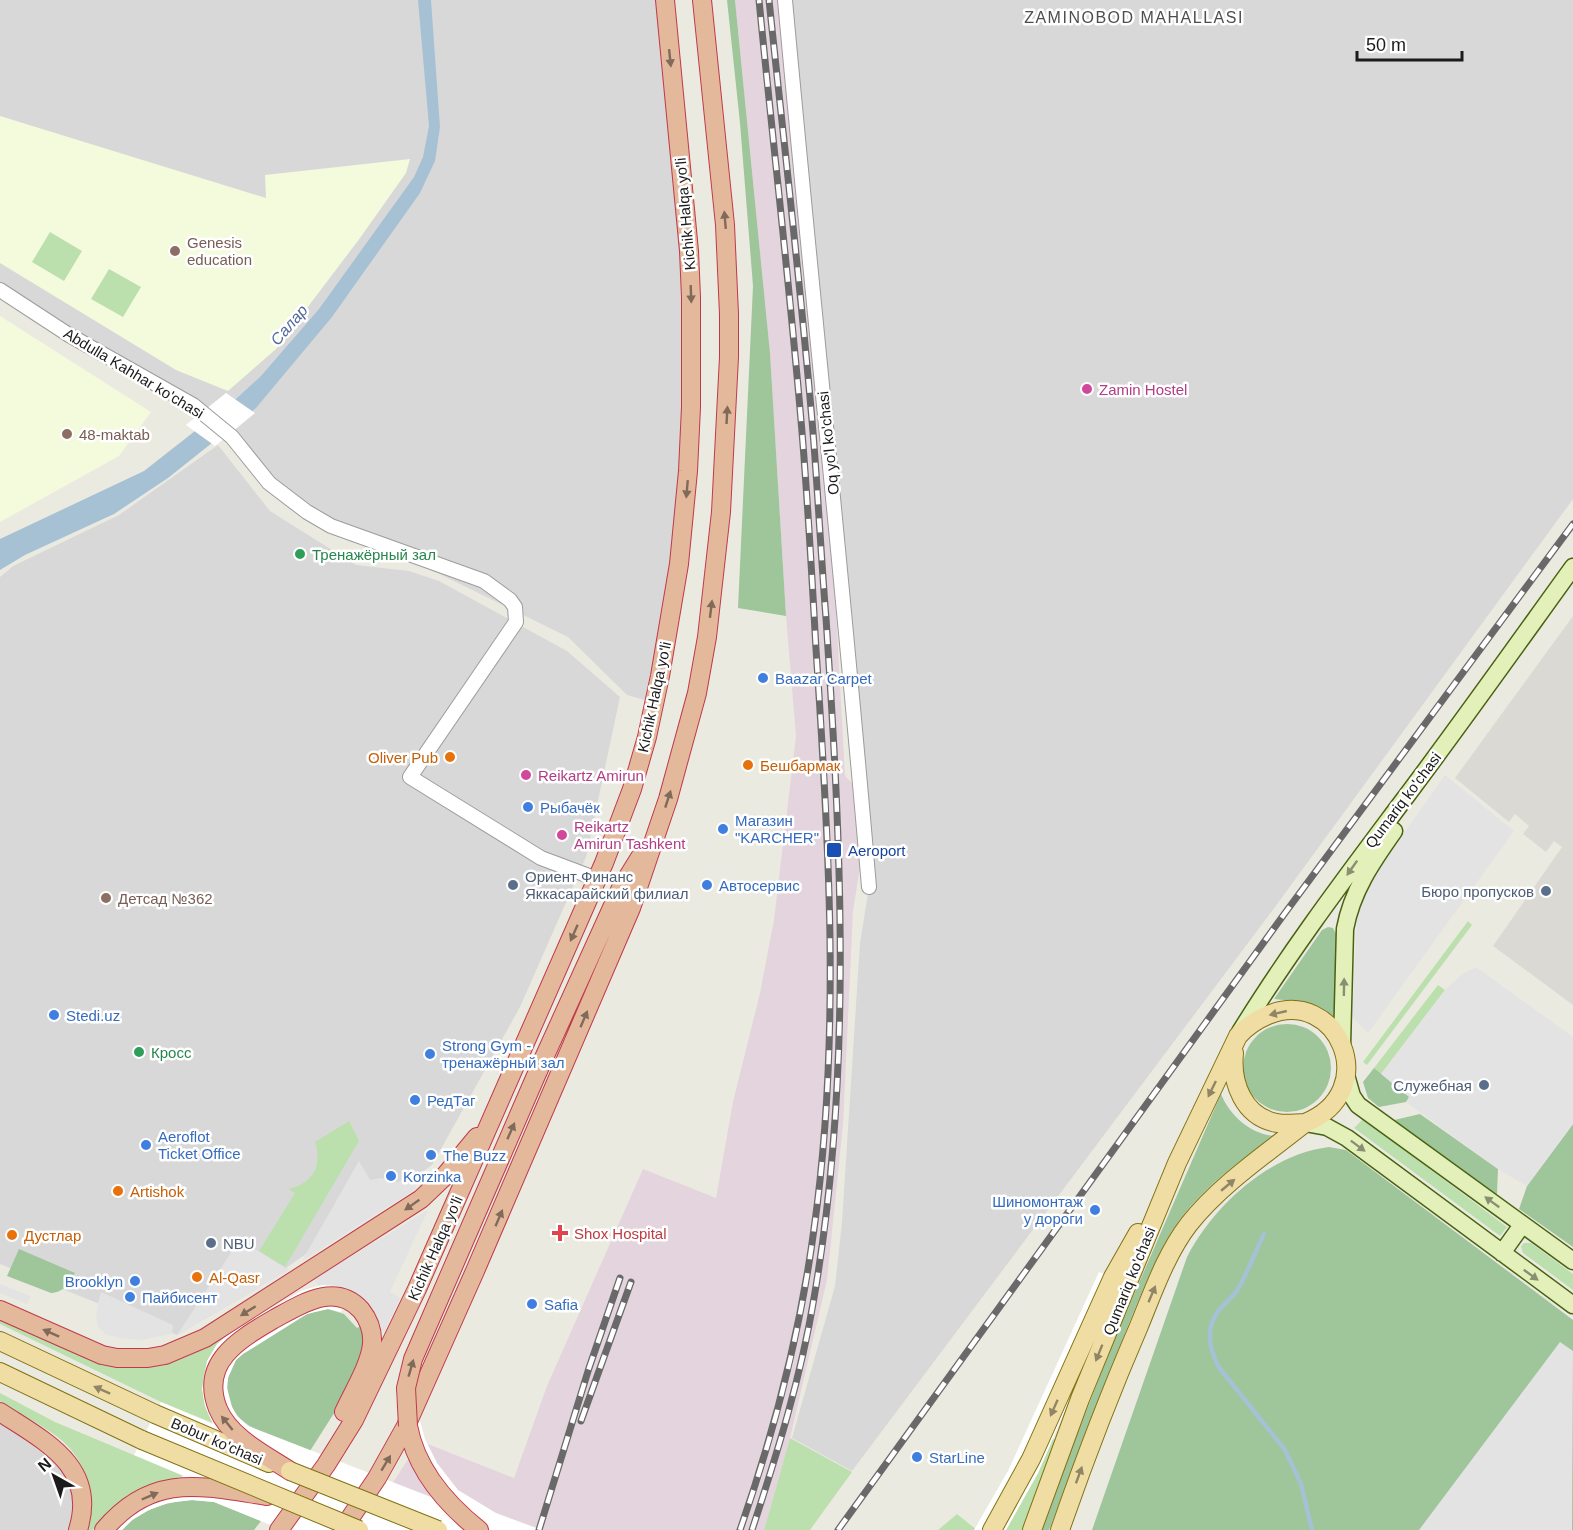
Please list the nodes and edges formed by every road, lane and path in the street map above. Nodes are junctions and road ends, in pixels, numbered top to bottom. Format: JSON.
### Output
{"nodes":[{"id":1,"x":665,"y":0,"type":"edge"},
{"id":2,"x":702,"y":0,"type":"edge"},
{"id":3,"x":785,"y":0,"type":"edge"},
{"id":4,"x":0,"y":290,"type":"edge"},
{"id":5,"x":1573,"y":567,"type":"edge"},
{"id":6,"x":1573,"y":584,"type":"edge"},
{"id":7,"x":597,"y":879,"type":"junction"},
{"id":8,"x":869,"y":887,"type":"dead end"},
{"id":9,"x":629,"y":891,"type":"junction"},
{"id":10,"x":1238,"y":1036,"type":"junction"},
{"id":11,"x":1342,"y":1045,"type":"junction"},
{"id":12,"x":1346,"y":1075,"type":"junction"},
{"id":13,"x":493,"y":1116,"type":"junction"},
{"id":14,"x":1305,"y":1123,"type":"junction"},
{"id":15,"x":1177,"y":1163,"type":"junction"},
{"id":16,"x":1522,"y":1225,"type":"junction"},
{"id":17,"x":1502,"y":1253,"type":"junction"},
{"id":18,"x":1573,"y":1262,"type":"edge"},
{"id":19,"x":1573,"y":1305,"type":"edge"},
{"id":20,"x":0,"y":1310,"type":"edge"},
{"id":21,"x":0,"y":1341,"type":"edge"},
{"id":22,"x":0,"y":1372,"type":"edge"},
{"id":23,"x":0,"y":1412,"type":"edge"},
{"id":24,"x":290,"y":1471,"type":"junction"},
{"id":25,"x":311,"y":1487,"type":"junction"},
{"id":26,"x":278,"y":1497,"type":"junction"},
{"id":27,"x":78,"y":1530,"type":"edge"},
{"id":28,"x":104,"y":1530,"type":"edge"},
{"id":29,"x":279,"y":1530,"type":"edge"},
{"id":30,"x":342,"y":1530,"type":"edge"},
{"id":31,"x":359,"y":1530,"type":"edge"},
{"id":32,"x":438,"y":1530,"type":"edge"},
{"id":33,"x":479,"y":1530,"type":"edge"},
{"id":34,"x":992,"y":1530,"type":"edge"},
{"id":35,"x":1032,"y":1530,"type":"edge"},
{"id":36,"x":1060,"y":1530,"type":"edge"}],
"edges":[{"from":1,"to":7,"type":"highway","name":"Kichik Halqa yo'li","one_way":true},
{"from":9,"to":2,"type":"highway","one_way":true},
{"from":3,"to":8,"type":"street","name":"Oq yo'l ko'chasi"},
{"from":4,"to":7,"type":"street","name":"Abdulla Kahhar ko'chasi"},
{"from":5,"to":10,"type":"main road","name":"Qumariq ko'chasi","one_way":true},
{"from":11,"to":6,"type":"main road","name":"Qumariq ko'chasi","one_way":true},
{"from":7,"to":9,"type":"highway"},
{"from":7,"to":13,"type":"highway","name":"Kichik Halqa yo'li","one_way":true},
{"from":30,"to":9,"type":"highway","one_way":true},
{"from":33,"to":9,"type":"highway","one_way":true,"bridge":true},
{"from":11,"to":10,"type":"main road","name":"Qumariq ko'chasi","one_way":true},
{"from":10,"to":14,"type":"main road","name":"Qumariq ko'chasi"},
{"from":10,"to":15,"type":"main road","name":"Qumariq ko'chasi","one_way":true},
{"from":11,"to":12,"type":"main road","name":"Qumariq ko'chasi"},
{"from":12,"to":14,"type":"main road","name":"Qumariq ko'chasi"},
{"from":16,"to":12,"type":"main road","one_way":true},
{"from":13,"to":20,"type":"highway","one_way":true},
{"from":13,"to":25,"type":"highway","name":"Kichik Halqa yo'li"},
{"from":14,"to":17,"type":"main road","one_way":true},
{"from":36,"to":14,"type":"main road","name":"Qumariq ko'chasi","one_way":true},
{"from":15,"to":34,"type":"main road","one_way":true},
{"from":15,"to":35,"type":"main road","name":"Qumariq ko'chasi","one_way":true},
{"from":16,"to":17,"type":"main road"},
{"from":16,"to":18,"type":"main road"},
{"from":17,"to":19,"type":"main road","one_way":true},
{"from":24,"to":21,"type":"main road","name":"Bobur ko'chasi","one_way":true},
{"from":22,"to":26,"type":"main road","name":"Bobur ko'chasi","bridge":true},
{"from":23,"to":27,"type":"highway"},
{"from":24,"to":25,"type":"highway","one_way":true},
{"from":24,"to":32,"type":"main road","name":"Bobur ko'chasi","bridge":true},
{"from":25,"to":29,"type":"highway","name":"Kichik Halqa yo'li"},
{"from":28,"to":26,"type":"highway","one_way":true,"bridge":true},
{"from":26,"to":31,"type":"main road","name":"Bobur ko'chasi","bridge":true}]}
